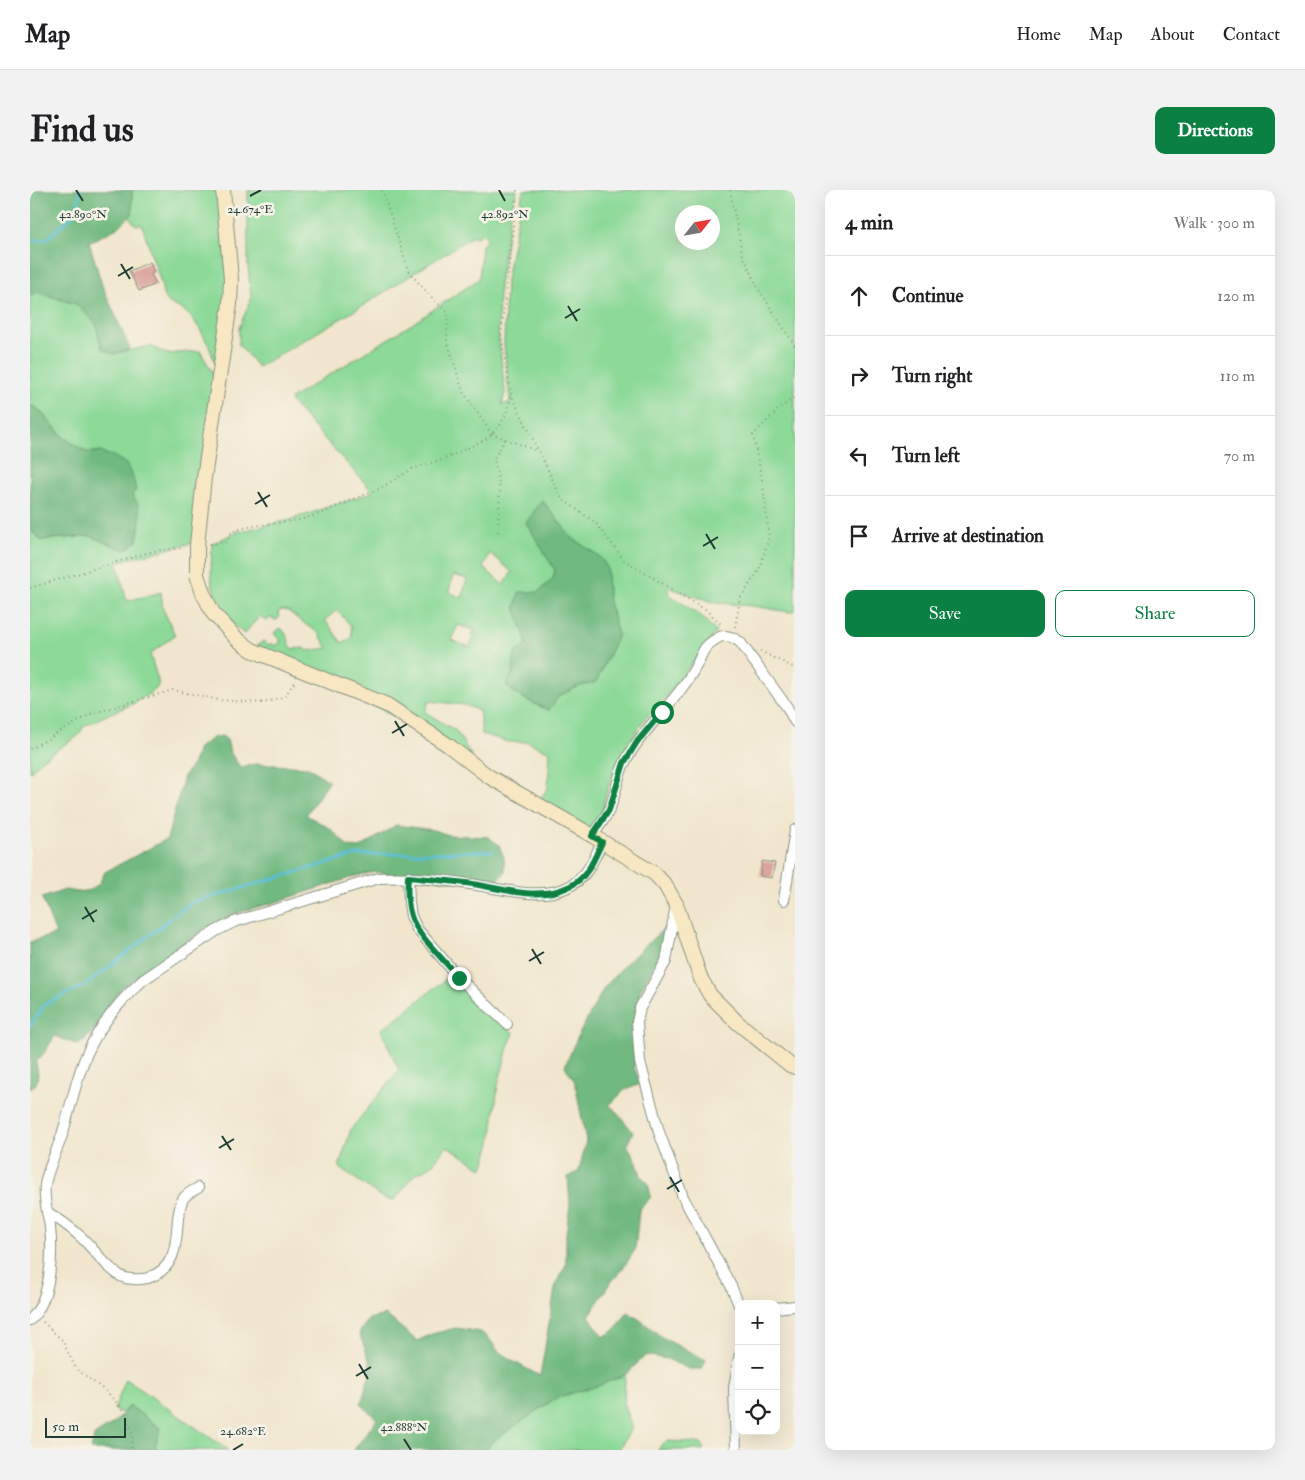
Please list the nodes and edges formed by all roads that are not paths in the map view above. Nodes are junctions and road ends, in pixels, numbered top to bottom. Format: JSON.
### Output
{"nodes":[{"id":1,"x":224,"y":190,"type":"edge"},
{"id":2,"x":795,"y":722,"type":"edge"},
{"id":3,"x":795,"y":830,"type":"edge"},
{"id":4,"x":597,"y":839,"type":"junction"},
{"id":5,"x":408,"y":877,"type":"junction"},
{"id":6,"x":784,"y":900,"type":"dead end"},
{"id":7,"x":676,"y":904,"type":"junction"},
{"id":8,"x":507,"y":1024,"type":"dead end"},
{"id":9,"x":795,"y":1067,"type":"edge"},
{"id":10,"x":198,"y":1188,"type":"dead end"},
{"id":11,"x":47,"y":1212,"type":"junction"},
{"id":12,"x":737,"y":1300,"type":"edge"},
{"id":13,"x":795,"y":1306,"type":"edge"},
{"id":14,"x":780,"y":1308,"type":"edge"},
{"id":15,"x":33,"y":1318,"type":"edge"},
{"id":16,"x":735,"y":1382,"type":"edge"},
{"id":17,"x":736,"y":1450,"type":"edge"}],
"edges":[{"from":1,"to":4,"type":"street"},
{"from":2,"to":4,"type":"street"},
{"from":3,"to":6,"type":"street"},
{"from":4,"to":5,"type":"street"},
{"from":4,"to":7,"type":"street"},
{"from":5,"to":8,"type":"street"},
{"from":5,"to":11,"type":"street"},
{"from":7,"to":9,"type":"street"},
{"from":7,"to":12,"type":"street"},
{"from":10,"to":11,"type":"street"},
{"from":11,"to":15,"type":"street"},
{"from":13,"to":14,"type":"street"},
{"from":16,"to":17,"type":"street"}]}
